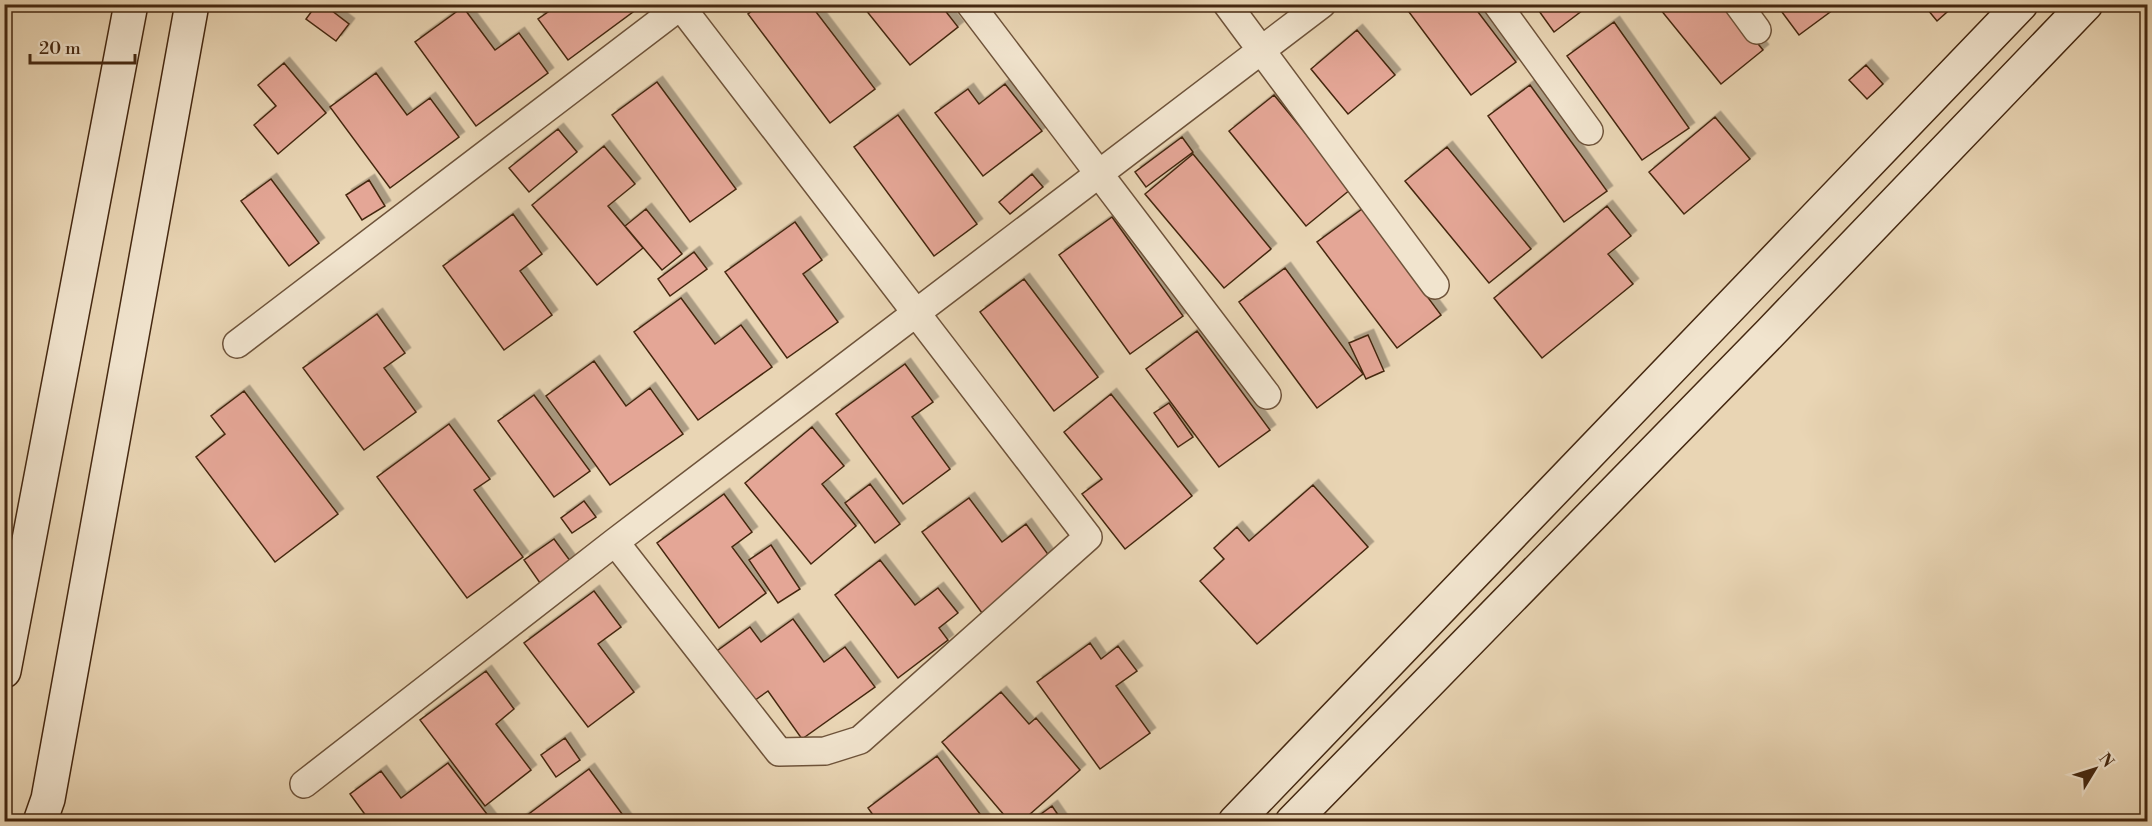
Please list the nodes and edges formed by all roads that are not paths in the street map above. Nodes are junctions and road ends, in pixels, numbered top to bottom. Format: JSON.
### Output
{"nodes":[{"id":1,"x":131,"y":4,"type":"edge"},
{"id":2,"x":192,"y":4,"type":"edge"},
{"id":3,"x":970,"y":4,"type":"edge"},
{"id":4,"x":1227,"y":4,"type":"edge"},
{"id":5,"x":1322,"y":4,"type":"edge"},
{"id":6,"x":1497,"y":4,"type":"edge"},
{"id":7,"x":1738,"y":4,"type":"edge"},
{"id":8,"x":2021,"y":4,"type":"edge"},
{"id":9,"x":2086,"y":4,"type":"edge"},
{"id":10,"x":681,"y":5,"type":"edge"},
{"id":11,"x":1757,"y":30,"type":"dead end"},
{"id":12,"x":1260,"y":50,"type":"junction"},
{"id":13,"x":1589,"y":131,"type":"dead end"},
{"id":14,"x":1099,"y":174,"type":"junction"},
{"id":15,"x":1435,"y":285,"type":"dead end"},
{"id":16,"x":916,"y":313,"type":"junction"},
{"id":17,"x":237,"y":344,"type":"dead end"},
{"id":18,"x":1267,"y":395,"type":"dead end"},
{"id":19,"x":615,"y":542,"type":"junction"},
{"id":20,"x":4,"y":671,"type":"edge"},
{"id":21,"x":304,"y":784,"type":"dead end"},
{"id":22,"x":48,"y":814,"type":"edge"},
{"id":23,"x":1235,"y":822,"type":"edge"},
{"id":24,"x":1292,"y":822,"type":"edge"}],
"edges":[{"from":1,"to":20,"type":"street"},
{"from":2,"to":22,"type":"street"},
{"from":3,"to":14,"type":"street"},
{"from":4,"to":12,"type":"street"},
{"from":5,"to":12,"type":"street"},
{"from":6,"to":13,"type":"street"},
{"from":7,"to":11,"type":"street"},
{"from":8,"to":23,"type":"street"},
{"from":9,"to":24,"type":"street"},
{"from":10,"to":16,"type":"street"},
{"from":10,"to":17,"type":"street"},
{"from":12,"to":14,"type":"street"},
{"from":12,"to":15,"type":"street"},
{"from":14,"to":16,"type":"street"},
{"from":14,"to":18,"type":"street"},
{"from":16,"to":19,"type":"street"},
{"from":16,"to":19,"type":"street"},
{"from":19,"to":21,"type":"street"}]}
